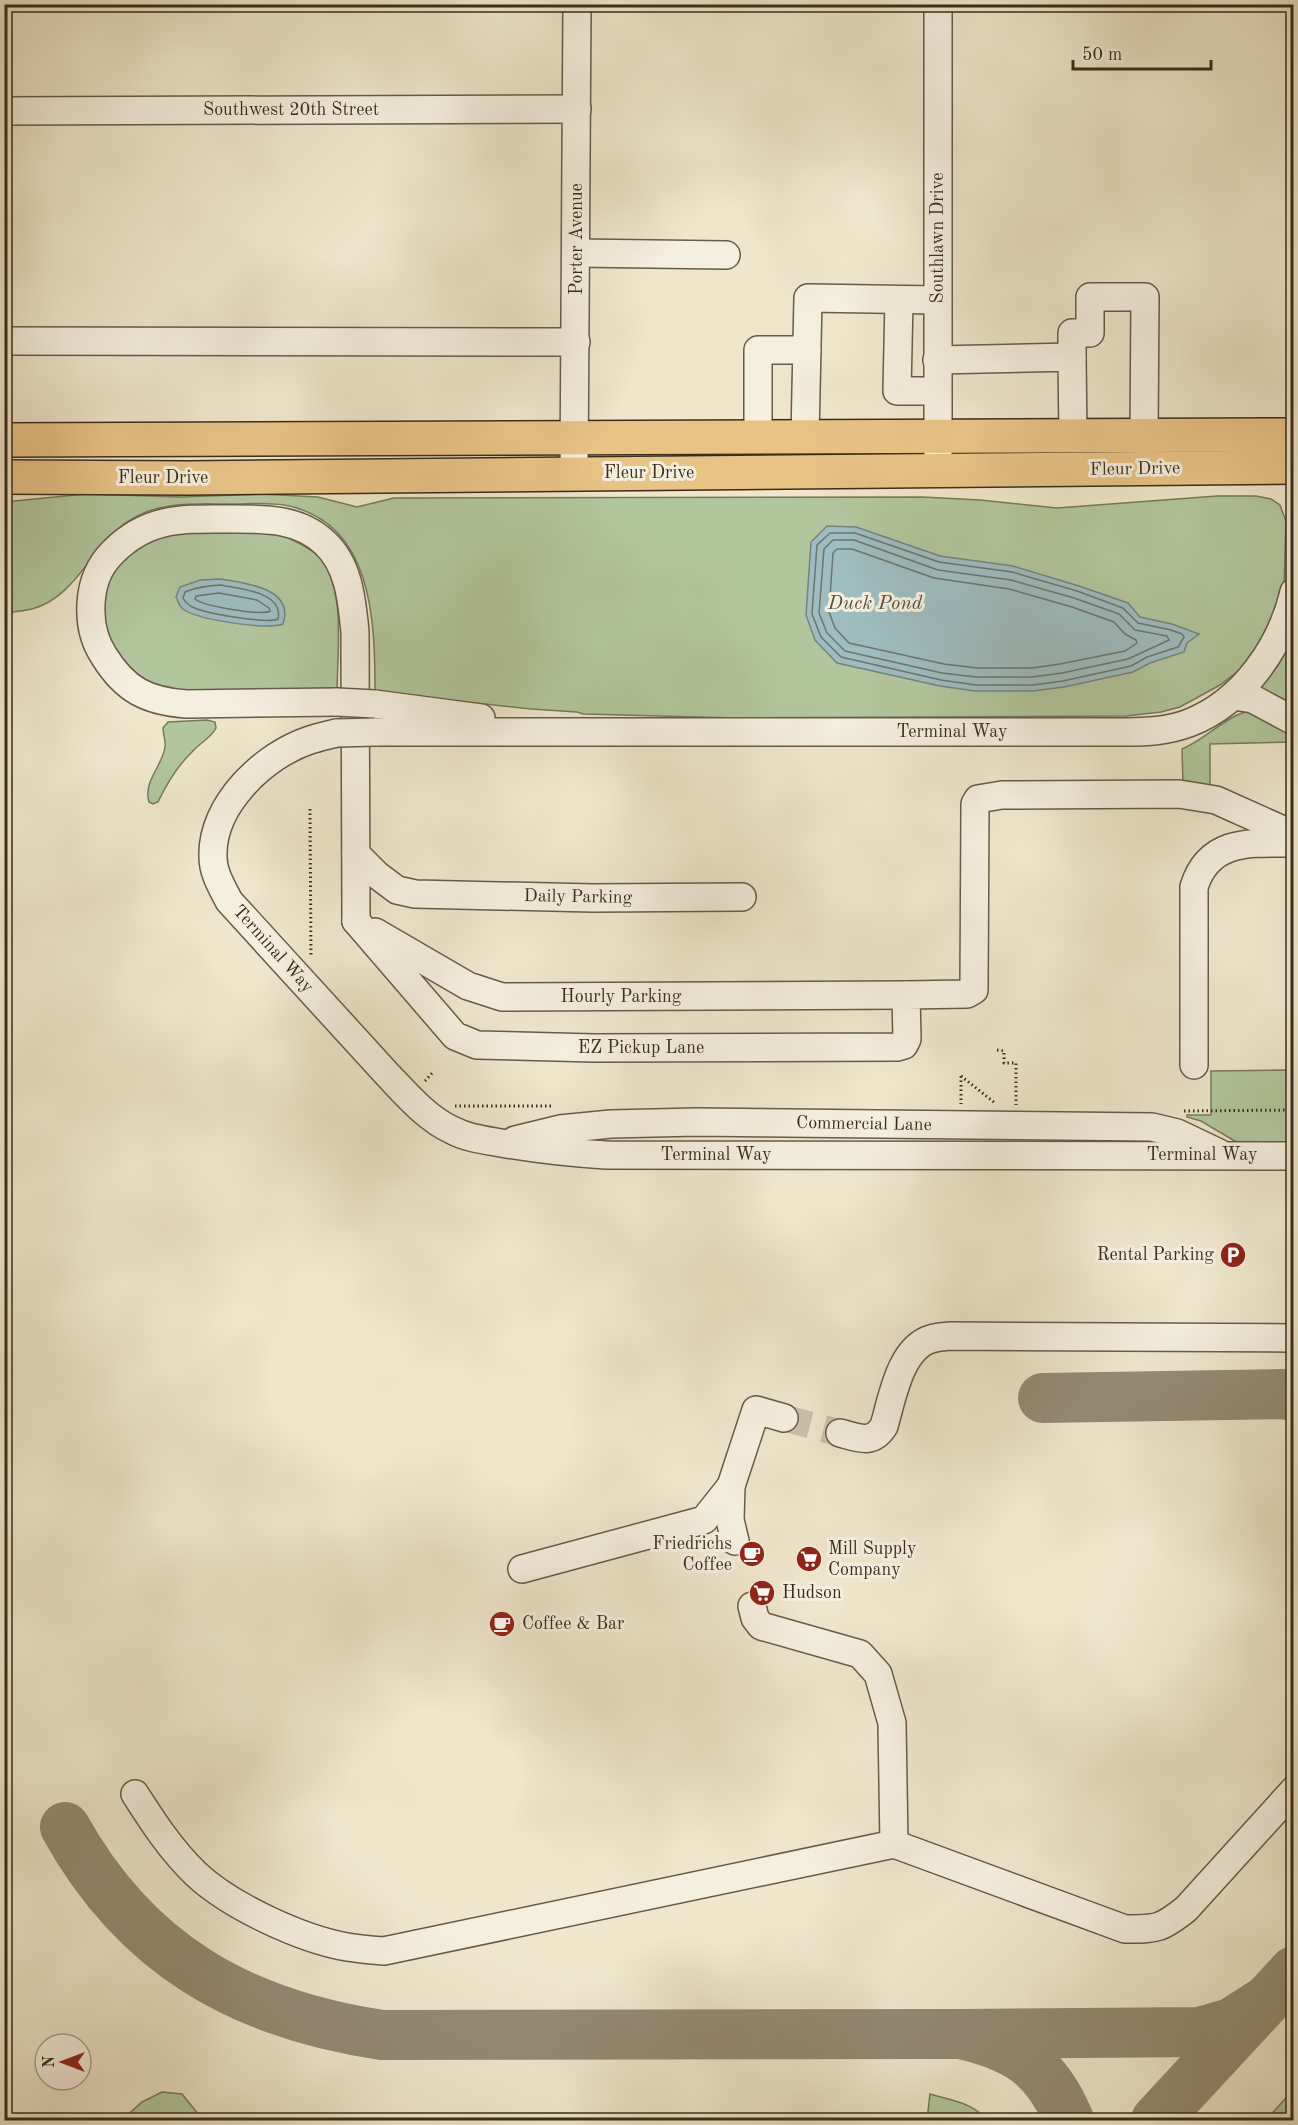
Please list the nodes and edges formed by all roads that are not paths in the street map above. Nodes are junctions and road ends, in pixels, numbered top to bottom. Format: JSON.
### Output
{"nodes":[{"id":1,"x":577,"y":4,"type":"edge"},
{"id":2,"x":938,"y":4,"type":"edge"},
{"id":3,"x":578,"y":109,"type":"junction"},
{"id":4,"x":4,"y":111,"type":"edge"},
{"id":5,"x":577,"y":253,"type":"junction"},
{"id":6,"x":726,"y":255,"type":"dead end"},
{"id":7,"x":899,"y":300,"type":"junction"},
{"id":8,"x":937,"y":300,"type":"junction"},
{"id":9,"x":4,"y":341,"type":"edge"},
{"id":10,"x":576,"y":342,"type":"junction"},
{"id":11,"x":807,"y":350,"type":"junction"},
{"id":12,"x":1072,"y":357,"type":"junction"},
{"id":13,"x":937,"y":360,"type":"junction"},
{"id":14,"x":937,"y":391,"type":"junction"},
{"id":15,"x":1293,"y":435,"type":"edge"},
{"id":16,"x":1073,"y":436,"type":"junction"},
{"id":17,"x":1144,"y":436,"type":"junction"},
{"id":18,"x":758,"y":437,"type":"junction"},
{"id":19,"x":805,"y":437,"type":"junction"},
{"id":20,"x":937,"y":437,"type":"junction"},
{"id":21,"x":575,"y":438,"type":"junction"},
{"id":22,"x":4,"y":441,"type":"edge"},
{"id":23,"x":1293,"y":467,"type":"edge"},
{"id":24,"x":938,"y":471,"type":"junction"},
{"id":25,"x":574,"y":473,"type":"junction"},
{"id":26,"x":4,"y":477,"type":"edge"},
{"id":27,"x":1293,"y":592,"type":"edge"},
{"id":28,"x":1233,"y":696,"type":"junction"},
{"id":29,"x":1293,"y":721,"type":"edge"},
{"id":30,"x":559,"y":731,"type":"junction"},
{"id":31,"x":1293,"y":835,"type":"edge"},
{"id":32,"x":1293,"y":843,"type":"edge"},
{"id":33,"x":356,"y":854,"type":"junction"},
{"id":34,"x":742,"y":897,"type":"dead end"},
{"id":35,"x":356,"y":921,"type":"junction"},
{"id":36,"x":920,"y":995,"type":"junction"},
{"id":37,"x":1194,"y":1065,"type":"dead end"},
{"id":38,"x":500,"y":1143,"type":"joint"},
{"id":39,"x":1223,"y":1155,"type":"joint"},
{"id":40,"x":1293,"y":1156,"type":"edge"},
{"id":41,"x":1293,"y":1338,"type":"edge"},
{"id":42,"x":784,"y":1418,"type":"tunnel mouth"},
{"id":43,"x":840,"y":1433,"type":"tunnel mouth"},
{"id":44,"x":731,"y":1486,"type":"junction"},
{"id":45,"x":735,"y":1540,"type":"dead end"},
{"id":46,"x":522,"y":1569,"type":"dead end"},
{"id":47,"x":752,"y":1606,"type":"dead end"},
{"id":48,"x":1293,"y":1790,"type":"edge"},
{"id":49,"x":135,"y":1794,"type":"dead end"},
{"id":50,"x":894,"y":1845,"type":"junction"}],
"edges":[{"from":1,"to":3,"type":"street","name":"Porter Avenue"},
{"from":2,"to":8,"type":"street","name":"Southlawn Drive"},
{"from":3,"to":4,"type":"street","name":"Southwest 20th Street"},
{"from":3,"to":5,"type":"street","name":"Porter Avenue"},
{"from":5,"to":6,"type":"street"},
{"from":5,"to":10,"type":"street","name":"Porter Avenue"},
{"from":7,"to":8,"type":"street"},
{"from":7,"to":11,"type":"street"},
{"from":7,"to":14,"type":"street"},
{"from":8,"to":13,"type":"street","name":"Southlawn Drive"},
{"from":9,"to":10,"type":"street"},
{"from":10,"to":21,"type":"street","name":"Porter Avenue"},
{"from":11,"to":18,"type":"street"},
{"from":11,"to":19,"type":"street"},
{"from":12,"to":13,"type":"street"},
{"from":12,"to":16,"type":"street"},
{"from":12,"to":17,"type":"street"},
{"from":13,"to":14,"type":"street","name":"Southlawn Drive"},
{"from":14,"to":20,"type":"street","name":"Southlawn Drive"},
{"from":15,"to":17,"type":"main road","name":"Fleur Drive"},
{"from":16,"to":17,"type":"main road","name":"Fleur Drive"},
{"from":16,"to":20,"type":"main road","name":"Fleur Drive"},
{"from":18,"to":19,"type":"main road","name":"Fleur Drive"},
{"from":18,"to":21,"type":"main road","name":"Fleur Drive"},
{"from":19,"to":20,"type":"main road","name":"Fleur Drive"},
{"from":20,"to":24,"type":"street","name":"Southlawn Drive"},
{"from":21,"to":22,"type":"main road","name":"Fleur Drive"},
{"from":21,"to":25,"type":"street","name":"Porter Avenue"},
{"from":23,"to":24,"type":"main road","name":"Fleur Drive"},
{"from":24,"to":25,"type":"main road","name":"Fleur Drive"},
{"from":25,"to":26,"type":"main road","name":"Fleur Drive"},
{"from":27,"to":28,"type":"street","name":"Terminal Way"},
{"from":28,"to":29,"type":"street"},
{"from":28,"to":30,"type":"street","name":"Terminal Way"},
{"from":30,"to":33,"type":"street","bridge":true},
{"from":30,"to":38,"type":"street","name":"Terminal Way","bridge":true},
{"from":31,"to":36,"type":"street","name":"Hourly Parking"},
{"from":32,"to":37,"type":"street"},
{"from":33,"to":34,"type":"street","name":"Daily Parking"},
{"from":33,"to":35,"type":"street"},
{"from":35,"to":36,"type":"street","name":"Hourly Parking"},
{"from":35,"to":36,"type":"street","name":"EZ Pickup Lane"},
{"from":38,"to":39,"type":"street","name":"Commercial Lane"},
{"from":39,"to":40,"type":"street","name":"Terminal Way"},
{"from":41,"to":43,"type":"street"},
{"from":42,"to":44,"type":"street"},
{"from":44,"to":45,"type":"street"},
{"from":44,"to":46,"type":"street"},
{"from":47,"to":50,"type":"street"},
{"from":48,"to":50,"type":"street"},
{"from":49,"to":50,"type":"street"}]}
